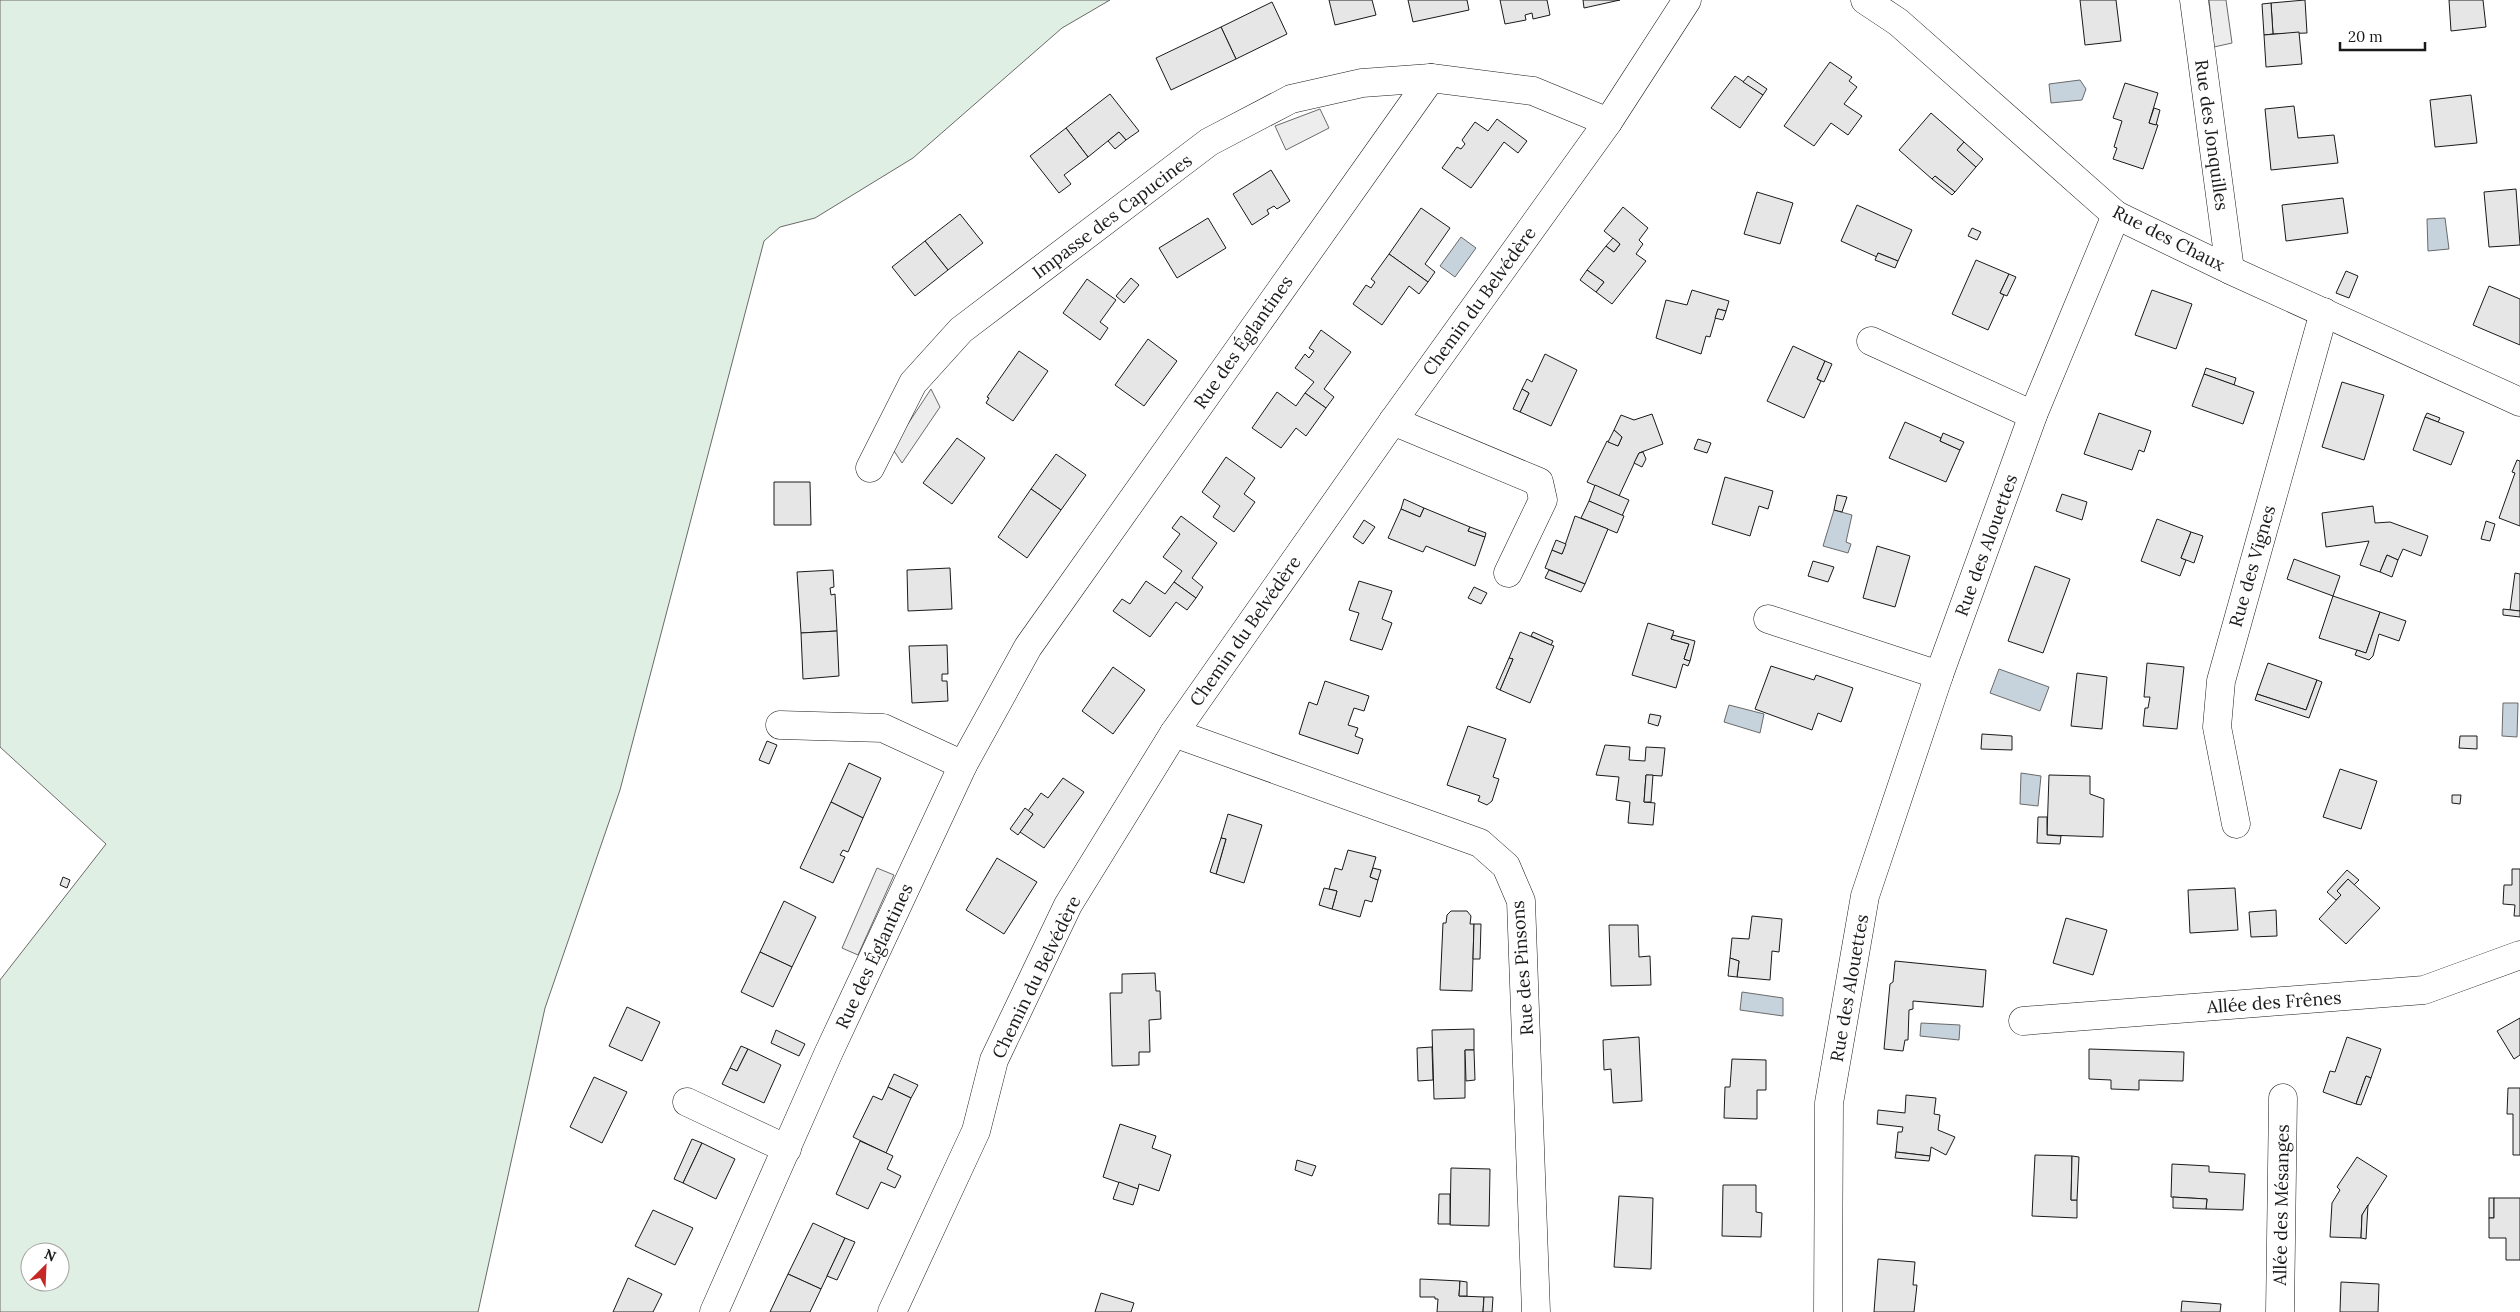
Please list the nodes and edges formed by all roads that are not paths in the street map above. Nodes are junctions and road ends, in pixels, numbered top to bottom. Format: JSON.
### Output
{"nodes":[{"id":1,"x":1687,"y":0,"type":"edge"},
{"id":2,"x":1866,"y":0,"type":"edge"},
{"id":3,"x":2194,"y":0,"type":"edge"},
{"id":4,"x":1431,"y":78,"type":"junction"},
{"id":5,"x":1608,"y":122,"type":"junction"},
{"id":6,"x":2116,"y":215,"type":"junction"},
{"id":7,"x":2230,"y":270,"type":"junction"},
{"id":8,"x":2324,"y":312,"type":"junction"},
{"id":9,"x":1872,"y":341,"type":"dead end"},
{"id":10,"x":2520,"y":402,"type":"edge"},
{"id":11,"x":2033,"y":415,"type":"junction"},
{"id":12,"x":1393,"y":421,"type":"junction"},
{"id":13,"x":870,"y":468,"type":"dead end"},
{"id":14,"x":1508,"y":572,"type":"dead end"},
{"id":15,"x":1768,"y":619,"type":"dead end"},
{"id":16,"x":1939,"y":675,"type":"junction"},
{"id":17,"x":780,"y":725,"type":"dead end"},
{"id":18,"x":1174,"y":733,"type":"junction"},
{"id":19,"x":963,"y":765,"type":"junction"},
{"id":20,"x":2236,"y":824,"type":"dead end"},
{"id":21,"x":2520,"y":955,"type":"edge"},
{"id":22,"x":2023,"y":1021,"type":"dead end"},
{"id":23,"x":2282,"y":1098,"type":"dead end"},
{"id":24,"x":687,"y":1102,"type":"dead end"},
{"id":25,"x":787,"y":1150,"type":"junction"},
{"id":26,"x":714,"y":1312,"type":"edge"},
{"id":27,"x":892,"y":1312,"type":"edge"},
{"id":28,"x":1536,"y":1312,"type":"edge"},
{"id":29,"x":1828,"y":1312,"type":"edge"},
{"id":30,"x":2280,"y":1312,"type":"edge"}],
"edges":[{"from":1,"to":5,"type":"street","name":"Chemin du Belvédère"},
{"from":2,"to":6,"type":"street","name":"Rue des Chaux"},
{"from":3,"to":7,"type":"street","name":"Rue des Jonquilles"},
{"from":4,"to":5,"type":"street"},
{"from":4,"to":13,"type":"street","name":"Impasse des Capucines"},
{"from":4,"to":19,"type":"street","name":"Rue des Églantines"},
{"from":5,"to":12,"type":"street","name":"Chemin du Belvédère"},
{"from":6,"to":7,"type":"street","name":"Rue des Chaux"},
{"from":6,"to":11,"type":"street","name":"Rue des Alouettes"},
{"from":7,"to":8,"type":"street","name":"Rue des Chaux"},
{"from":8,"to":10,"type":"street","name":"Rue des Chaux"},
{"from":8,"to":20,"type":"street","name":"Rue des Vignes"},
{"from":9,"to":11,"type":"street"},
{"from":11,"to":16,"type":"street","name":"Rue des Alouettes"},
{"from":12,"to":14,"type":"street"},
{"from":12,"to":18,"type":"street","name":"Chemin du Belvédère"},
{"from":15,"to":16,"type":"street"},
{"from":16,"to":29,"type":"street","name":"Rue des Alouettes"},
{"from":17,"to":19,"type":"street"},
{"from":18,"to":27,"type":"street","name":"Chemin du Belvédère"},
{"from":18,"to":28,"type":"street","name":"Rue des Pinsons"},
{"from":19,"to":25,"type":"street","name":"Rue des Églantines"},
{"from":21,"to":22,"type":"street","name":"Allée des Frênes"},
{"from":23,"to":30,"type":"street","name":"Allée des Mésanges"},
{"from":24,"to":25,"type":"street"},
{"from":25,"to":26,"type":"street","name":"Rue des Églantines"}]}
